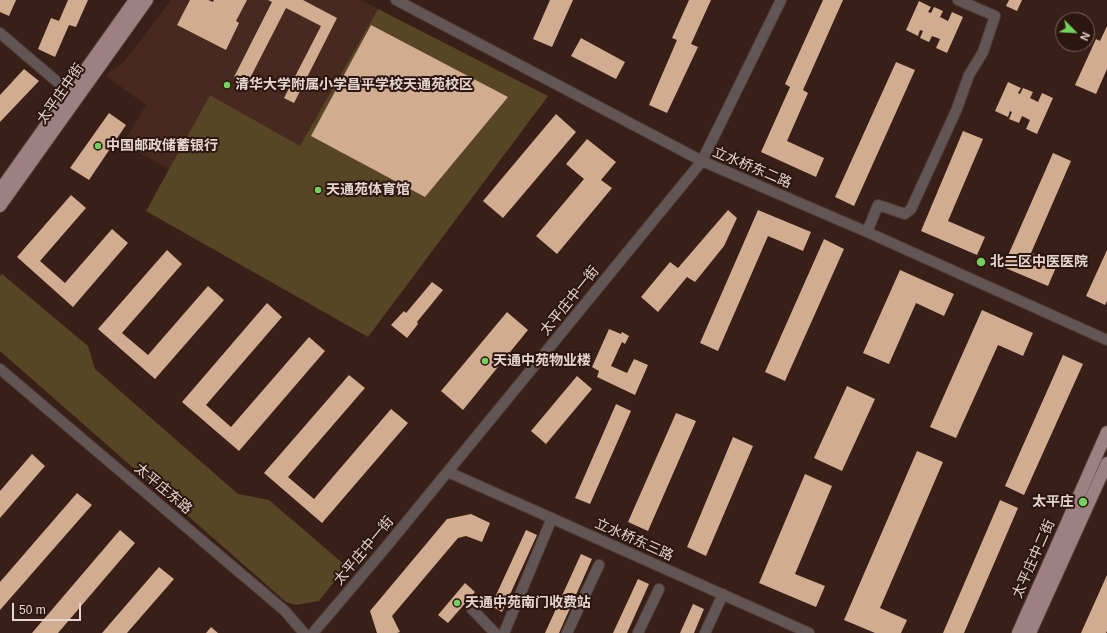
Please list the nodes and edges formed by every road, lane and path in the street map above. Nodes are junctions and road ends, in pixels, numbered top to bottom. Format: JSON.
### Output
{"nodes":[{"id":1,"x":135,"y":0,"type":"edge"},
{"id":2,"x":147,"y":0,"type":"edge"},
{"id":3,"x":396,"y":0,"type":"edge"},
{"id":4,"x":781,"y":0,"type":"edge"},
{"id":5,"x":958,"y":0,"type":"edge"},
{"id":6,"x":0,"y":33,"type":"edge"},
{"id":7,"x":69,"y":92,"type":"junction"},
{"id":8,"x":702,"y":161,"type":"junction"},
{"id":9,"x":0,"y":190,"type":"edge"},
{"id":10,"x":0,"y":206,"type":"edge"},
{"id":11,"x":867,"y":232,"type":"junction"},
{"id":12,"x":1107,"y":340,"type":"edge"},
{"id":13,"x":0,"y":369,"type":"edge"},
{"id":14,"x":1107,"y":432,"type":"edge"},
{"id":15,"x":1107,"y":463,"type":"edge"},
{"id":16,"x":448,"y":472,"type":"junction"},
{"id":17,"x":552,"y":518,"type":"junction"},
{"id":18,"x":599,"y":566,"type":"dead end"},
{"id":19,"x":659,"y":589,"type":"dead end"},
{"id":20,"x":722,"y":594,"type":"junction"},
{"id":21,"x":471,"y":608,"type":"dead end"},
{"id":22,"x":304,"y":633,"type":"edge"},
{"id":23,"x":313,"y":633,"type":"edge"},
{"id":24,"x":495,"y":633,"type":"edge"},
{"id":25,"x":504,"y":633,"type":"edge"},
{"id":26,"x":568,"y":633,"type":"edge"},
{"id":27,"x":638,"y":633,"type":"edge"},
{"id":28,"x":705,"y":633,"type":"edge"},
{"id":29,"x":809,"y":633,"type":"edge"},
{"id":30,"x":1018,"y":633,"type":"edge"},
{"id":31,"x":1030,"y":633,"type":"edge"}],
"edges":[{"from":1,"to":7,"type":"main road","name":"太平庄中街"},
{"from":2,"to":10,"type":"main road","name":"太平庄中街"},
{"from":3,"to":8,"type":"street","name":"立水桥东二路"},
{"from":4,"to":8,"type":"street","name":"太平庄中一街"},
{"from":5,"to":11,"type":"street"},
{"from":6,"to":7,"type":"street"},
{"from":7,"to":9,"type":"main road","name":"太平庄中街"},
{"from":8,"to":11,"type":"street","name":"立水桥东二路"},
{"from":8,"to":16,"type":"street","name":"太平庄中一街"},
{"from":11,"to":12,"type":"street","name":"立水桥东二路"},
{"from":13,"to":22,"type":"street","name":"太平庄东路"},
{"from":14,"to":30,"type":"main road","name":"太平庄中二街"},
{"from":15,"to":31,"type":"main road","name":"太平庄中二街"},
{"from":16,"to":17,"type":"street","name":"立水桥东三路"},
{"from":16,"to":23,"type":"street","name":"太平庄中一街"},
{"from":17,"to":20,"type":"street","name":"立水桥东三路"},
{"from":17,"to":25,"type":"street"},
{"from":18,"to":26,"type":"street"},
{"from":19,"to":27,"type":"street"},
{"from":20,"to":28,"type":"street"},
{"from":20,"to":29,"type":"street","name":"立水桥东三路"},
{"from":21,"to":24,"type":"street"}]}
